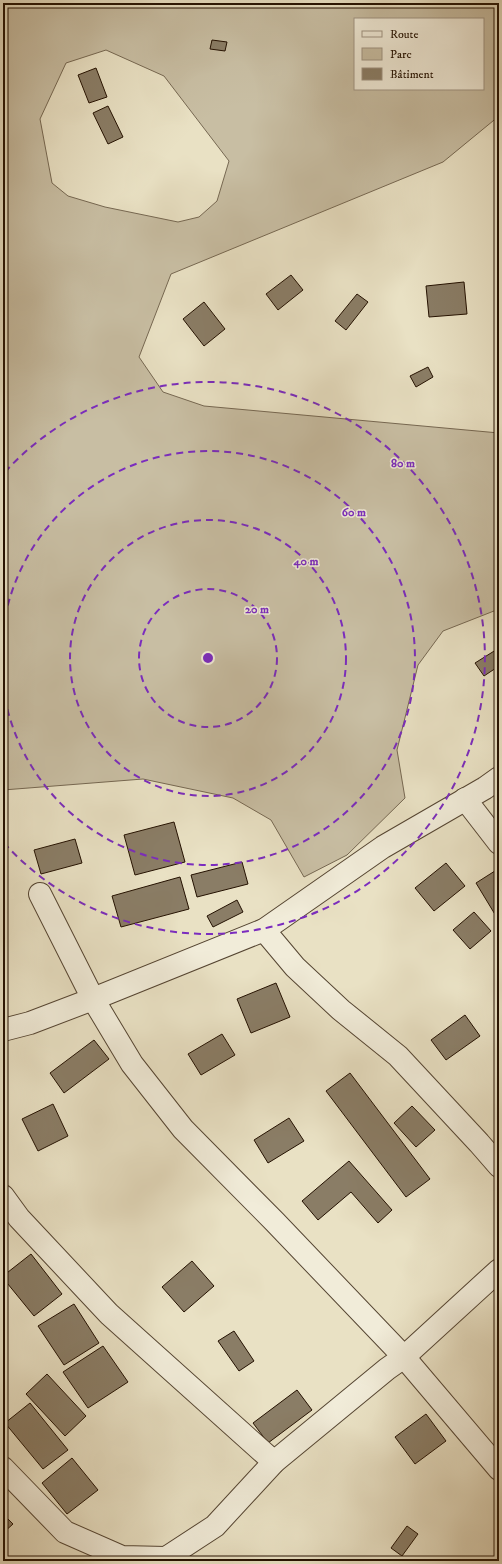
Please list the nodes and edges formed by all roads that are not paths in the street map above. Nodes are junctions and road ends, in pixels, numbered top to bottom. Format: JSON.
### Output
{"nodes":[{"id":1,"x":499,"y":778,"type":"edge"},
{"id":2,"x":465,"y":799,"type":"junction"},
{"id":3,"x":499,"y":843,"type":"edge"},
{"id":4,"x":40,"y":894,"type":"dead end"},
{"id":5,"x":264,"y":930,"type":"junction"},
{"id":6,"x":94,"y":999,"type":"junction"},
{"id":7,"x":3,"y":1030,"type":"edge"},
{"id":8,"x":499,"y":1166,"type":"edge"},
{"id":9,"x":3,"y":1196,"type":"edge"},
{"id":10,"x":499,"y":1270,"type":"edge"},
{"id":11,"x":404,"y":1357,"type":"junction"},
{"id":12,"x":274,"y":1462,"type":"junction"},
{"id":13,"x":3,"y":1468,"type":"edge"},
{"id":14,"x":499,"y":1469,"type":"edge"}],
"edges":[{"from":1,"to":2,"type":"street"},
{"from":2,"to":3,"type":"street"},
{"from":2,"to":5,"type":"street"},
{"from":4,"to":6,"type":"street"},
{"from":5,"to":6,"type":"street"},
{"from":5,"to":8,"type":"street"},
{"from":6,"to":7,"type":"street"},
{"from":6,"to":11,"type":"street"},
{"from":9,"to":12,"type":"street"},
{"from":10,"to":11,"type":"street"},
{"from":11,"to":12,"type":"street"},
{"from":11,"to":14,"type":"street"},
{"from":12,"to":13,"type":"street"}]}
